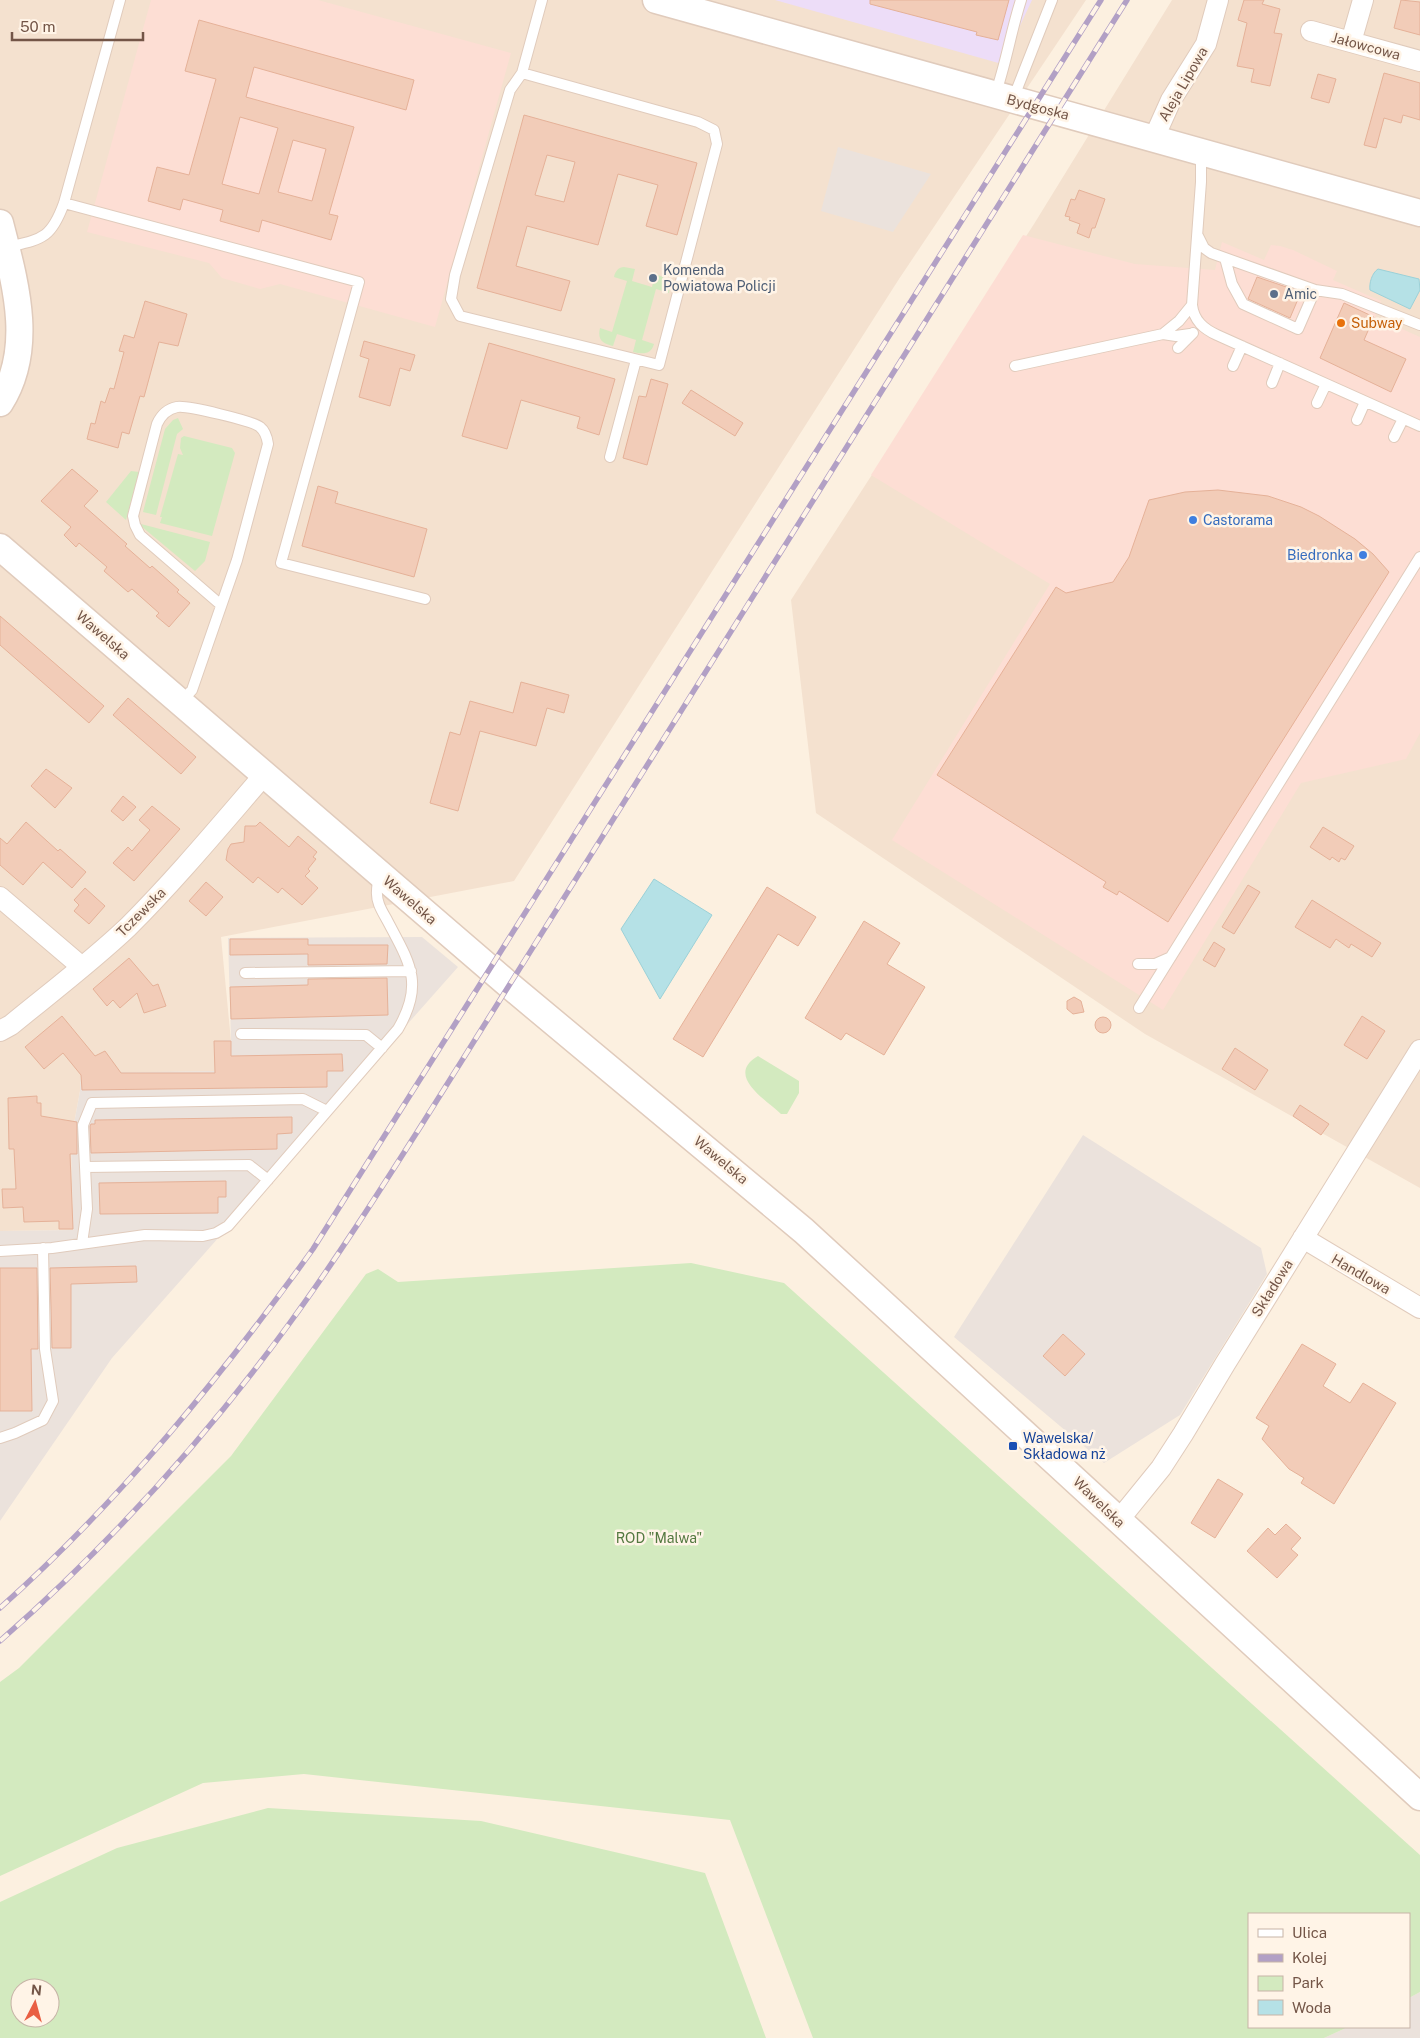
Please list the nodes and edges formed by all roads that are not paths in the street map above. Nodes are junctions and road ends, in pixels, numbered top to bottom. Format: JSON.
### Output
{"nodes":[{"id":1,"x":120,"y":0,"type":"edge"},
{"id":2,"x":542,"y":0,"type":"edge"},
{"id":3,"x":656,"y":0,"type":"edge"},
{"id":4,"x":1021,"y":0,"type":"edge"},
{"id":5,"x":1052,"y":0,"type":"edge"},
{"id":6,"x":1218,"y":0,"type":"edge"},
{"id":7,"x":1362,"y":0,"type":"edge"},
{"id":8,"x":1311,"y":32,"type":"dead end"},
{"id":9,"x":1351,"y":42,"type":"junction"},
{"id":10,"x":1420,"y":61,"type":"edge"},
{"id":11,"x":522,"y":73,"type":"junction"},
{"id":12,"x":1004,"y":97,"type":"junction"},
{"id":13,"x":1154,"y":138,"type":"junction"},
{"id":14,"x":1201,"y":152,"type":"junction"},
{"id":15,"x":64,"y":203,"type":"junction"},
{"id":16,"x":1420,"y":213,"type":"edge"},
{"id":17,"x":1197,"y":232,"type":"junction"},
{"id":18,"x":3,"y":235,"type":"edge"},
{"id":19,"x":1211,"y":253,"type":"junction"},
{"id":20,"x":1225,"y":258,"type":"junction"},
{"id":21,"x":1195,"y":268,"type":"junction"},
{"id":22,"x":1315,"y":290,"type":"junction"},
{"id":23,"x":1192,"y":305,"type":"junction"},
{"id":24,"x":1420,"y":325,"type":"edge"},
{"id":25,"x":1206,"y":330,"type":"junction"},
{"id":26,"x":1163,"y":334,"type":"junction"},
{"id":27,"x":1190,"y":334,"type":"junction"},
{"id":28,"x":1242,"y":346,"type":"junction"},
{"id":29,"x":1178,"y":348,"type":"dead end"},
{"id":30,"x":636,"y":360,"type":"junction"},
{"id":31,"x":1280,"y":363,"type":"junction"},
{"id":32,"x":1014,"y":366,"type":"dead end"},
{"id":33,"x":1233,"y":366,"type":"dead end"},
{"id":34,"x":1272,"y":383,"type":"dead end"},
{"id":35,"x":1326,"y":384,"type":"junction"},
{"id":36,"x":1365,"y":402,"type":"junction"},
{"id":37,"x":1318,"y":403,"type":"dead end"},
{"id":38,"x":0,"y":404,"type":"edge"},
{"id":39,"x":1403,"y":419,"type":"junction"},
{"id":40,"x":1357,"y":420,"type":"dead end"},
{"id":41,"x":1420,"y":426,"type":"edge"},
{"id":42,"x":1394,"y":437,"type":"dead end"},
{"id":43,"x":610,"y":457,"type":"dead end"},
{"id":44,"x":0,"y":546,"type":"edge"},
{"id":45,"x":1420,"y":556,"type":"edge"},
{"id":46,"x":426,"y":599,"type":"dead end"},
{"id":47,"x":221,"y":605,"type":"junction"},
{"id":48,"x":181,"y":702,"type":"junction"},
{"id":49,"x":264,"y":774,"type":"junction"},
{"id":50,"x":380,"y":874,"type":"junction"},
{"id":51,"x":0,"y":897,"type":"edge"},
{"id":52,"x":1171,"y":957,"type":"junction"},
{"id":53,"x":1138,"y":964,"type":"dead end"},
{"id":54,"x":82,"y":967,"type":"junction"},
{"id":55,"x":411,"y":971,"type":"junction"},
{"id":56,"x":246,"y":973,"type":"dead end"},
{"id":57,"x":1139,"y":1008,"type":"dead end"},
{"id":58,"x":0,"y":1031,"type":"edge"},
{"id":59,"x":241,"y":1034,"type":"dead end"},
{"id":60,"x":382,"y":1048,"type":"junction"},
{"id":61,"x":1420,"y":1050,"type":"edge"},
{"id":62,"x":327,"y":1111,"type":"junction"},
{"id":63,"x":85,"y":1167,"type":"junction"},
{"id":64,"x":268,"y":1180,"type":"junction"},
{"id":65,"x":1303,"y":1238,"type":"junction"},
{"id":66,"x":82,"y":1243,"type":"junction"},
{"id":67,"x":43,"y":1248,"type":"junction"},
{"id":68,"x":0,"y":1251,"type":"edge"},
{"id":69,"x":1420,"y":1308,"type":"edge"},
{"id":70,"x":0,"y":1438,"type":"edge"},
{"id":71,"x":1118,"y":1521,"type":"junction"},
{"id":72,"x":1420,"y":1797,"type":"edge"}],
"edges":[{"from":1,"to":15,"type":"lane"},
{"from":2,"to":11,"type":"lane"},
{"from":3,"to":12,"type":"street","name":"Bydgoska"},
{"from":4,"to":12,"type":"lane"},
{"from":5,"to":12,"type":"lane"},
{"from":6,"to":13,"type":"street","name":"Aleja Lipowa"},
{"from":7,"to":9,"type":"street"},
{"from":8,"to":9,"type":"street","name":"Jałowcowa"},
{"from":9,"to":10,"type":"street","name":"Jałowcowa"},
{"from":11,"to":30,"type":"lane"},
{"from":11,"to":30,"type":"lane"},
{"from":12,"to":13,"type":"street","name":"Bydgoska"},
{"from":13,"to":14,"type":"street","name":"Bydgoska"},
{"from":14,"to":16,"type":"street","name":"Bydgoska"},
{"from":14,"to":17,"type":"lane"},
{"from":15,"to":18,"type":"lane"},
{"from":15,"to":46,"type":"lane"},
{"from":17,"to":19,"type":"lane"},
{"from":17,"to":21,"type":"lane"},
{"from":18,"to":38,"type":"street"},
{"from":19,"to":20,"type":"lane"},
{"from":19,"to":21,"type":"lane"},
{"from":20,"to":22,"type":"lane"},
{"from":20,"to":22,"type":"lane"},
{"from":21,"to":23,"type":"lane"},
{"from":22,"to":24,"type":"lane"},
{"from":23,"to":25,"type":"lane"},
{"from":23,"to":26,"type":"lane"},
{"from":25,"to":27,"type":"lane"},
{"from":25,"to":28,"type":"lane"},
{"from":26,"to":27,"type":"lane"},
{"from":26,"to":32,"type":"lane"},
{"from":27,"to":29,"type":"lane"},
{"from":28,"to":31,"type":"lane"},
{"from":28,"to":33,"type":"lane"},
{"from":30,"to":43,"type":"lane"},
{"from":31,"to":34,"type":"lane"},
{"from":31,"to":35,"type":"lane"},
{"from":35,"to":36,"type":"lane"},
{"from":35,"to":37,"type":"lane"},
{"from":36,"to":39,"type":"lane"},
{"from":36,"to":40,"type":"lane"},
{"from":39,"to":41,"type":"lane"},
{"from":39,"to":42,"type":"lane"},
{"from":44,"to":48,"type":"street","name":"Wawelska"},
{"from":45,"to":52,"type":"lane"},
{"from":47,"to":47,"type":"lane"},
{"from":47,"to":48,"type":"lane"},
{"from":48,"to":49,"type":"street","name":"Wawelska"},
{"from":49,"to":50,"type":"street","name":"Wawelska"},
{"from":49,"to":54,"type":"street","name":"Tczewska"},
{"from":50,"to":55,"type":"lane"},
{"from":50,"to":71,"type":"street","name":"Wawelska"},
{"from":51,"to":54,"type":"street"},
{"from":52,"to":53,"type":"lane"},
{"from":52,"to":57,"type":"lane"},
{"from":54,"to":58,"type":"street","name":"Tczewska"},
{"from":55,"to":56,"type":"lane"},
{"from":55,"to":60,"type":"lane"},
{"from":59,"to":60,"type":"lane"},
{"from":60,"to":62,"type":"lane"},
{"from":61,"to":65,"type":"street","name":"Składowa"},
{"from":62,"to":63,"type":"lane"},
{"from":62,"to":64,"type":"lane"},
{"from":63,"to":64,"type":"lane"},
{"from":63,"to":66,"type":"lane"},
{"from":64,"to":66,"type":"lane"},
{"from":65,"to":69,"type":"street","name":"Handlowa"},
{"from":65,"to":71,"type":"street","name":"Składowa"},
{"from":66,"to":67,"type":"lane"},
{"from":67,"to":68,"type":"lane"},
{"from":67,"to":70,"type":"lane"},
{"from":71,"to":72,"type":"street","name":"Wawelska"}]}
